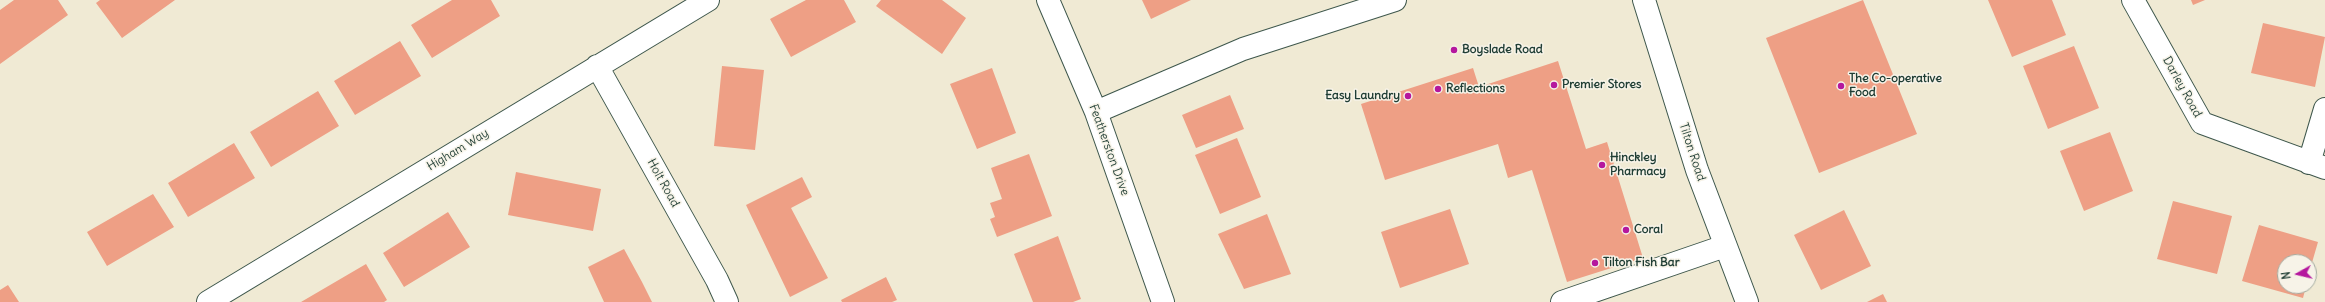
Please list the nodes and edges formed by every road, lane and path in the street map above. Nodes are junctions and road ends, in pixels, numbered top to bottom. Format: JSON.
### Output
{"nodes":[{"id":1,"x":708,"y":0,"type":"edge"},
{"id":2,"x":1048,"y":0,"type":"edge"},
{"id":3,"x":1395,"y":0,"type":"edge"},
{"id":4,"x":1644,"y":0,"type":"edge"},
{"id":5,"x":2133,"y":0,"type":"edge"},
{"id":6,"x":597,"y":66,"type":"junction"},
{"id":7,"x":2325,"y":110,"type":"edge"},
{"id":8,"x":1096,"y":112,"type":"junction"},
{"id":9,"x":2317,"y":165,"type":"edge"},
{"id":10,"x":1725,"y":246,"type":"junction"},
{"id":11,"x":208,"y":302,"type":"edge"},
{"id":12,"x":726,"y":302,"type":"edge"},
{"id":13,"x":1163,"y":302,"type":"edge"},
{"id":14,"x":1562,"y":302,"type":"edge"},
{"id":15,"x":1747,"y":302,"type":"edge"}],
"edges":[{"from":1,"to":6,"type":"street","name":"Higham Way"},
{"from":2,"to":8,"type":"street","name":"Featherston Drive"},
{"from":3,"to":8,"type":"street"},
{"from":4,"to":10,"type":"street","name":"Tilton Road"},
{"from":5,"to":9,"type":"street","name":"Darley Road"},
{"from":6,"to":11,"type":"street","name":"Higham Way"},
{"from":6,"to":12,"type":"street","name":"Holt Road"},
{"from":7,"to":9,"type":"street"},
{"from":8,"to":13,"type":"street","name":"Featherston Drive"},
{"from":10,"to":14,"type":"street"},
{"from":10,"to":15,"type":"street","name":"Tilton Road"}]}
